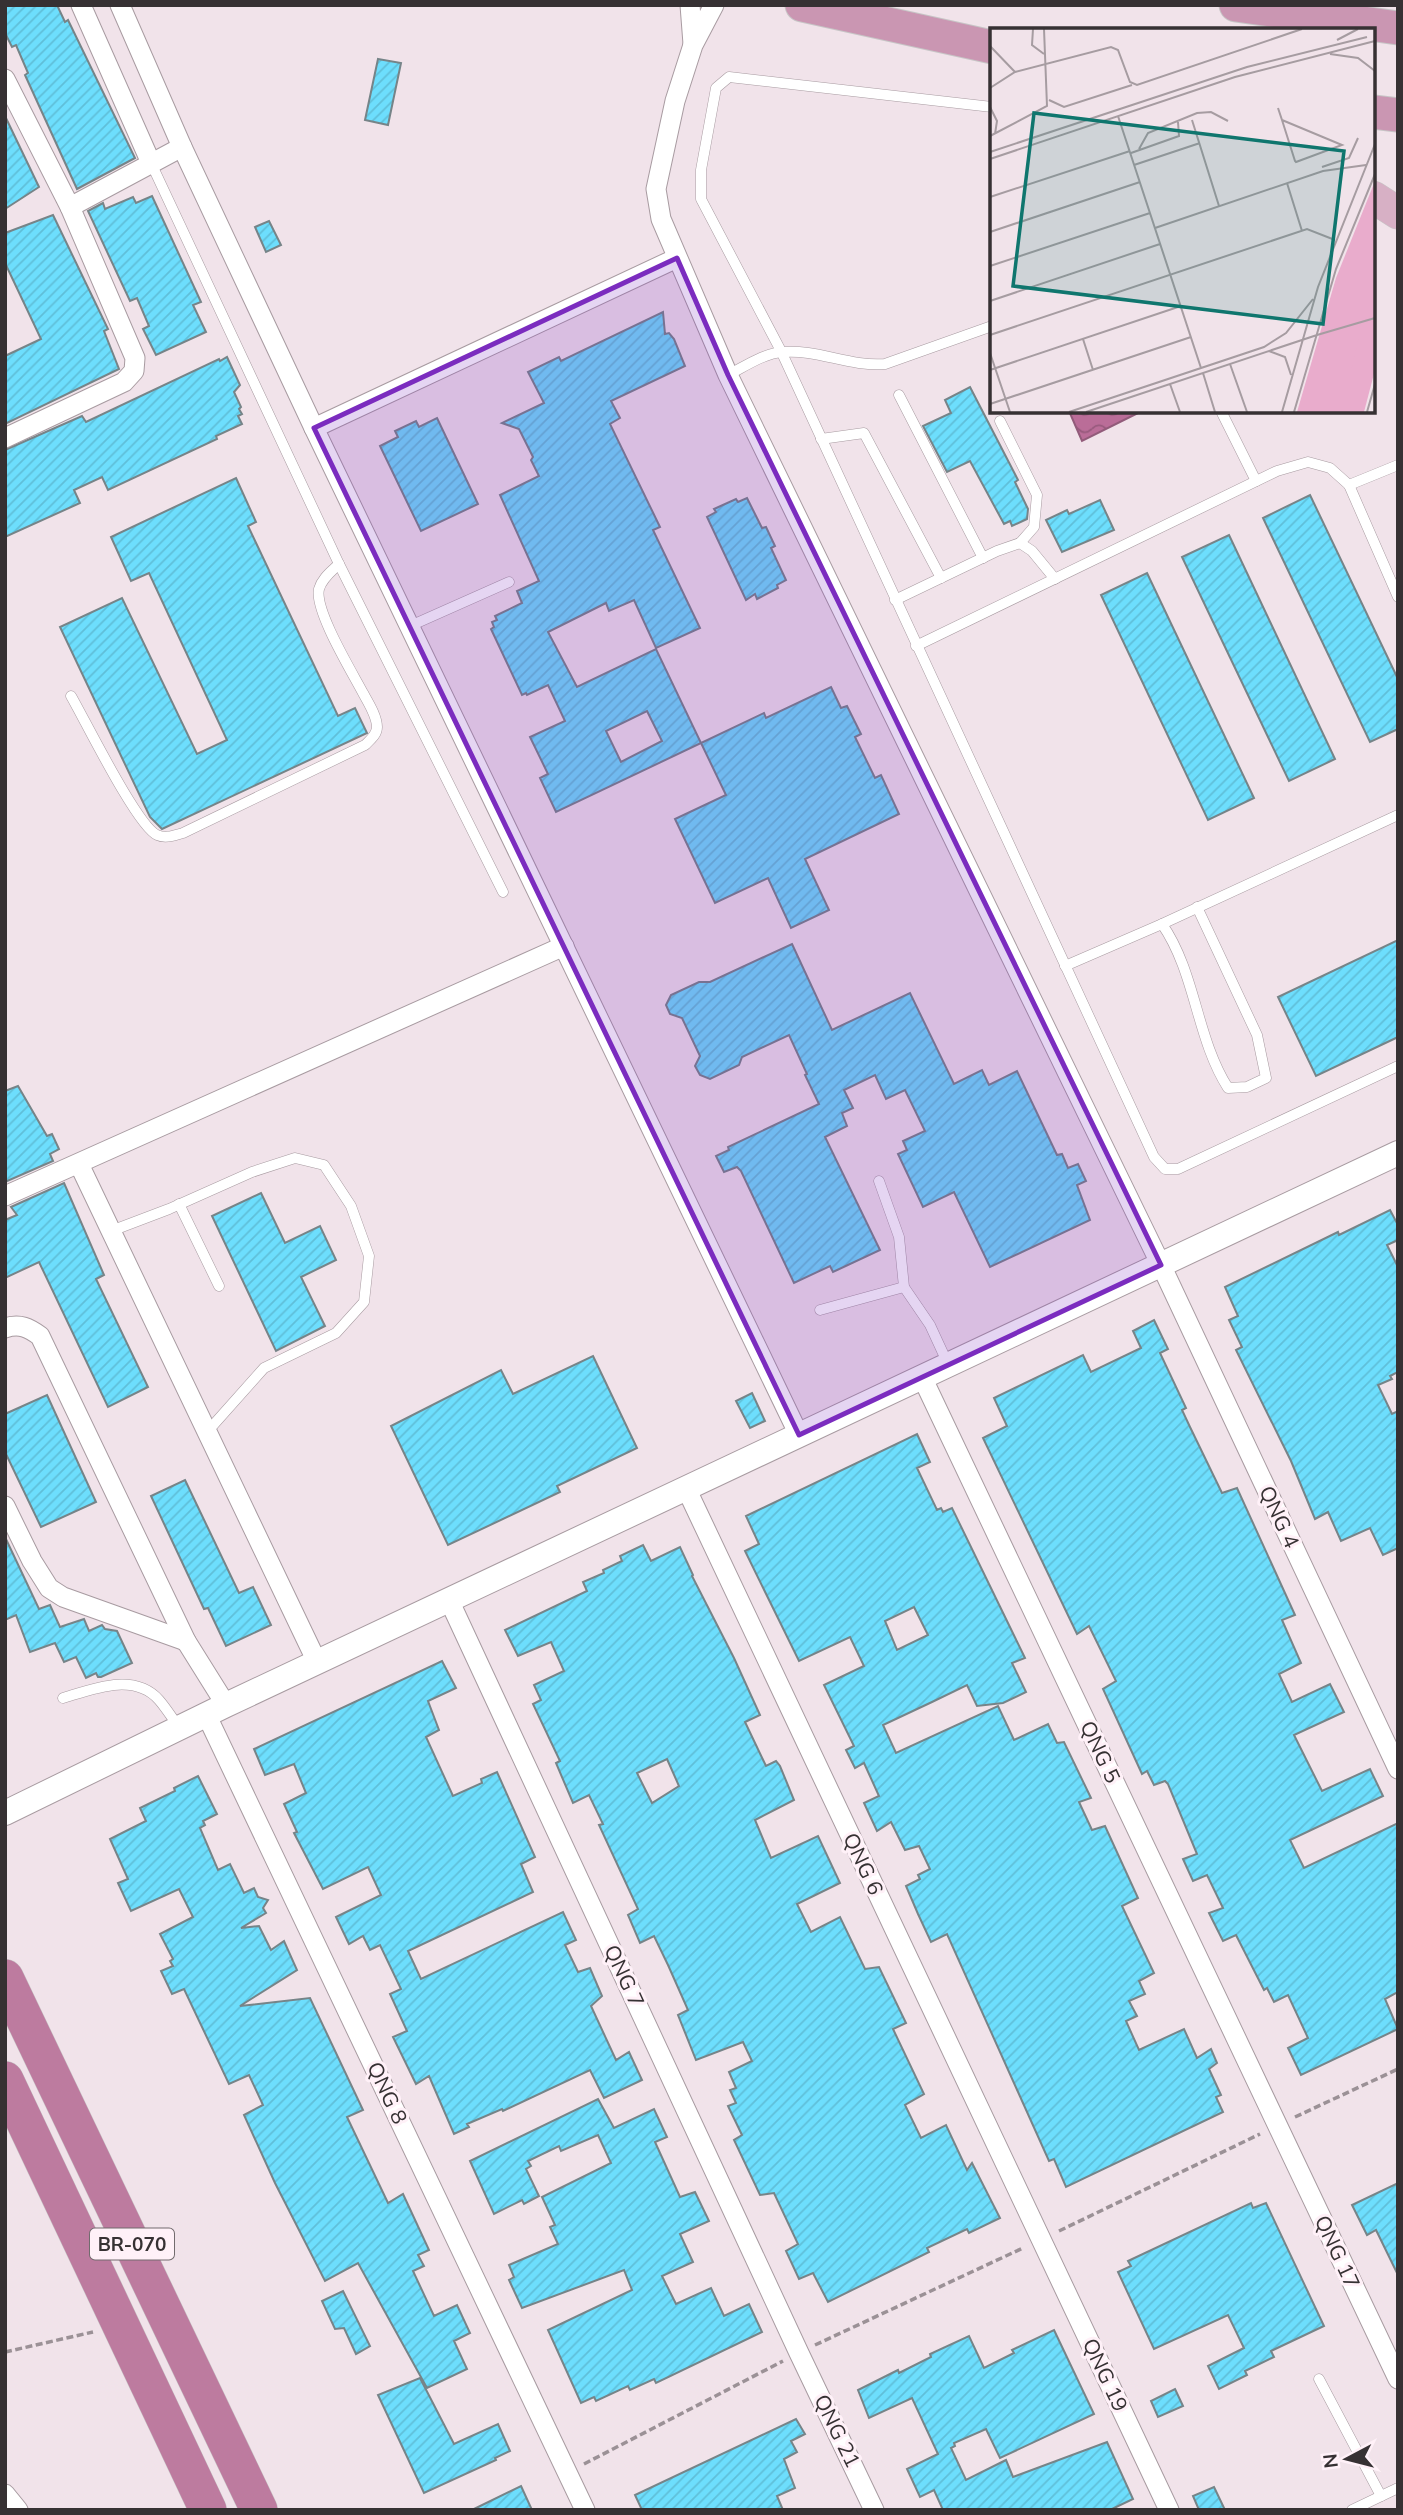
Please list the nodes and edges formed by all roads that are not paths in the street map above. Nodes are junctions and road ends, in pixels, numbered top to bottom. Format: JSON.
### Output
{"nodes":[{"id":1,"x":80,"y":5,"type":"edge"},
{"id":2,"x":120,"y":5,"type":"edge"},
{"id":3,"x":690,"y":5,"type":"edge"},
{"id":4,"x":714,"y":5,"type":"edge"},
{"id":5,"x":802,"y":5,"type":"edge"},
{"id":6,"x":1236,"y":5,"type":"edge"},
{"id":7,"x":1398,"y":28,"type":"edge"},
{"id":8,"x":693,"y":45,"type":"junction"},
{"id":9,"x":990,"y":47,"type":"edge"},
{"id":10,"x":5,"y":79,"type":"edge"},
{"id":11,"x":990,"y":107,"type":"edge"},
{"id":12,"x":1375,"y":112,"type":"edge"},
{"id":13,"x":1398,"y":116,"type":"edge"},
{"id":14,"x":182,"y":147,"type":"junction"},
{"id":15,"x":150,"y":163,"type":"junction"},
{"id":16,"x":1375,"y":198,"type":"edge"},
{"id":17,"x":70,"y":207,"type":"junction"},
{"id":18,"x":1398,"y":213,"type":"edge"},
{"id":19,"x":677,"y":258,"type":"junction"},
{"id":20,"x":990,"y":327,"type":"edge"},
{"id":21,"x":781,"y":351,"type":"junction"},
{"id":22,"x":728,"y":375,"type":"junction"},
{"id":23,"x":899,"y":394,"type":"dead end"},
{"id":24,"x":1222,"y":413,"type":"edge"},
{"id":25,"x":1000,"y":421,"type":"dead end"},
{"id":26,"x":314,"y":428,"type":"junction"},
{"id":27,"x":5,"y":438,"type":"edge"},
{"id":28,"x":821,"y":439,"type":"junction"},
{"id":29,"x":1398,"y":465,"type":"edge"},
{"id":30,"x":1256,"y":481,"type":"junction"},
{"id":31,"x":1349,"y":485,"type":"junction"},
{"id":32,"x":1020,"y":543,"type":"junction"},
{"id":33,"x":983,"y":558,"type":"junction"},
{"id":34,"x":339,"y":564,"type":"junction"},
{"id":35,"x":941,"y":578,"type":"junction"},
{"id":36,"x":1055,"y":579,"type":"junction"},
{"id":37,"x":509,"y":582,"type":"dead end"},
{"id":38,"x":1398,"y":597,"type":"edge"},
{"id":39,"x":895,"y":600,"type":"junction"},
{"id":40,"x":410,"y":626,"type":"junction"},
{"id":41,"x":916,"y":646,"type":"junction"},
{"id":42,"x":71,"y":696,"type":"dead end"},
{"id":43,"x":1398,"y":815,"type":"edge"},
{"id":44,"x":503,"y":892,"type":"dead end"},
{"id":45,"x":1197,"y":908,"type":"junction"},
{"id":46,"x":1162,"y":923,"type":"junction"},
{"id":47,"x":564,"y":946,"type":"junction"},
{"id":48,"x":1065,"y":966,"type":"junction"},
{"id":49,"x":1398,"y":1066,"type":"edge"},
{"id":50,"x":1398,"y":1153,"type":"edge"},
{"id":51,"x":79,"y":1164,"type":"junction"},
{"id":52,"x":879,"y":1181,"type":"dead end"},
{"id":53,"x":5,"y":1196,"type":"edge"},
{"id":54,"x":179,"y":1204,"type":"junction"},
{"id":55,"x":111,"y":1231,"type":"junction"},
{"id":56,"x":1161,"y":1265,"type":"junction"},
{"id":57,"x":219,"y":1286,"type":"dead end"},
{"id":58,"x":904,"y":1287,"type":"junction"},
{"id":59,"x":820,"y":1310,"type":"dead end"},
{"id":60,"x":5,"y":1328,"type":"edge"},
{"id":61,"x":948,"y":1365,"type":"junction"},
{"id":62,"x":922,"y":1377,"type":"junction"},
{"id":63,"x":207,"y":1432,"type":"junction"},
{"id":64,"x":799,"y":1435,"type":"junction"},
{"id":65,"x":686,"y":1488,"type":"junction"},
{"id":66,"x":5,"y":1506,"type":"edge"},
{"id":67,"x":449,"y":1600,"type":"junction"},
{"id":68,"x":186,"y":1641,"type":"junction"},
{"id":69,"x":317,"y":1662,"type":"junction"},
{"id":70,"x":63,"y":1698,"type":"dead end"},
{"id":71,"x":216,"y":1709,"type":"junction"},
{"id":72,"x":179,"y":1728,"type":"junction"},
{"id":73,"x":1398,"y":1769,"type":"edge"},
{"id":74,"x":5,"y":1813,"type":"edge"},
{"id":75,"x":5,"y":1978,"type":"edge"},
{"id":76,"x":5,"y":2080,"type":"edge"},
{"id":77,"x":1277,"y":2126,"type":"joint"},
{"id":78,"x":1041,"y":2240,"type":"joint"},
{"id":79,"x":799,"y":2353,"type":"joint"},
{"id":80,"x":1319,"y":2379,"type":"dead end"},
{"id":81,"x":1398,"y":2379,"type":"edge"},
{"id":82,"x":1398,"y":2488,"type":"edge"},
{"id":83,"x":5,"y":2494,"type":"edge"},
{"id":84,"x":1381,"y":2496,"type":"junction"},
{"id":85,"x":18,"y":2510,"type":"edge"},
{"id":86,"x":208,"y":2510,"type":"edge"},
{"id":87,"x":259,"y":2510,"type":"edge"},
{"id":88,"x":585,"y":2510,"type":"edge"},
{"id":89,"x":874,"y":2510,"type":"edge"},
{"id":90,"x":1169,"y":2510,"type":"edge"},
{"id":91,"x":1352,"y":2510,"type":"edge"}],
"edges":[{"from":1,"to":15,"type":"street"},
{"from":2,"to":14,"type":"street"},
{"from":3,"to":8,"type":"street"},
{"from":4,"to":8,"type":"street"},
{"from":5,"to":9,"type":"highway"},
{"from":6,"to":7,"type":"highway"},
{"from":8,"to":19,"type":"street","name":"QNG 4"},
{"from":10,"to":17,"type":"street"},
{"from":11,"to":21,"type":"lane"},
{"from":12,"to":13,"type":"highway"},
{"from":14,"to":15,"type":"street"},
{"from":14,"to":26,"type":"street"},
{"from":15,"to":17,"type":"street"},
{"from":15,"to":34,"type":"lane"},
{"from":16,"to":18,"type":"main road"},
{"from":17,"to":27,"type":"street"},
{"from":19,"to":22,"type":"street","name":"QNG 4"},
{"from":19,"to":26,"type":"street"},
{"from":20,"to":21,"type":"lane"},
{"from":21,"to":22,"type":"lane"},
{"from":21,"to":28,"type":"lane"},
{"from":22,"to":56,"type":"street","name":"QNG 4"},
{"from":23,"to":33,"type":"lane"},
{"from":24,"to":30,"type":"lane"},
{"from":25,"to":32,"type":"lane"},
{"from":26,"to":40,"type":"street"},
{"from":28,"to":35,"type":"lane"},
{"from":28,"to":39,"type":"lane"},
{"from":29,"to":31,"type":"lane"},
{"from":30,"to":31,"type":"lane"},
{"from":30,"to":36,"type":"lane"},
{"from":31,"to":38,"type":"lane"},
{"from":32,"to":33,"type":"lane"},
{"from":32,"to":36,"type":"lane"},
{"from":33,"to":35,"type":"lane"},
{"from":34,"to":42,"type":"lane"},
{"from":34,"to":44,"type":"lane"},
{"from":35,"to":39,"type":"lane"},
{"from":36,"to":41,"type":"lane"},
{"from":37,"to":40,"type":"lane"},
{"from":39,"to":41,"type":"lane"},
{"from":40,"to":47,"type":"street"},
{"from":41,"to":48,"type":"lane"},
{"from":43,"to":45,"type":"lane"},
{"from":45,"to":46,"type":"lane"},
{"from":45,"to":46,"type":"lane"},
{"from":46,"to":48,"type":"lane"},
{"from":47,"to":51,"type":"street"},
{"from":47,"to":64,"type":"street"},
{"from":48,"to":49,"type":"lane"},
{"from":50,"to":56,"type":"street"},
{"from":51,"to":53,"type":"street"},
{"from":51,"to":55,"type":"street"},
{"from":52,"to":58,"type":"lane"},
{"from":54,"to":55,"type":"lane"},
{"from":54,"to":57,"type":"lane"},
{"from":54,"to":63,"type":"lane"},
{"from":55,"to":63,"type":"street"},
{"from":56,"to":61,"type":"street"},
{"from":56,"to":73,"type":"street","name":"QNG 4"},
{"from":58,"to":59,"type":"lane"},
{"from":58,"to":61,"type":"lane"},
{"from":60,"to":68,"type":"street","name":"QNG 8"},
{"from":61,"to":62,"type":"street"},
{"from":62,"to":64,"type":"street"},
{"from":62,"to":77,"type":"street","name":"QNG 5"},
{"from":63,"to":69,"type":"street"},
{"from":64,"to":65,"type":"street"},
{"from":65,"to":67,"type":"street"},
{"from":65,"to":78,"type":"street","name":"QNG 6"},
{"from":66,"to":68,"type":"street"},
{"from":67,"to":69,"type":"street"},
{"from":67,"to":79,"type":"street","name":"QNG 7"},
{"from":68,"to":71,"type":"street","name":"QNG 8"},
{"from":69,"to":71,"type":"street"},
{"from":70,"to":72,"type":"lane"},
{"from":71,"to":72,"type":"street"},
{"from":71,"to":88,"type":"street","name":"QNG 8"},
{"from":72,"to":74,"type":"street"},
{"from":75,"to":87,"type":"highway","number":"BR-070"},
{"from":76,"to":86,"type":"highway","number":"BR-070"},
{"from":77,"to":81,"type":"street","name":"QNG 17"},
{"from":78,"to":90,"type":"street","name":"QNG 19"},
{"from":79,"to":89,"type":"street","name":"QNG 21"},
{"from":80,"to":84,"type":"lane"},
{"from":82,"to":84,"type":"lane"},
{"from":83,"to":85,"type":"street"},
{"from":84,"to":91,"type":"lane"}]}
